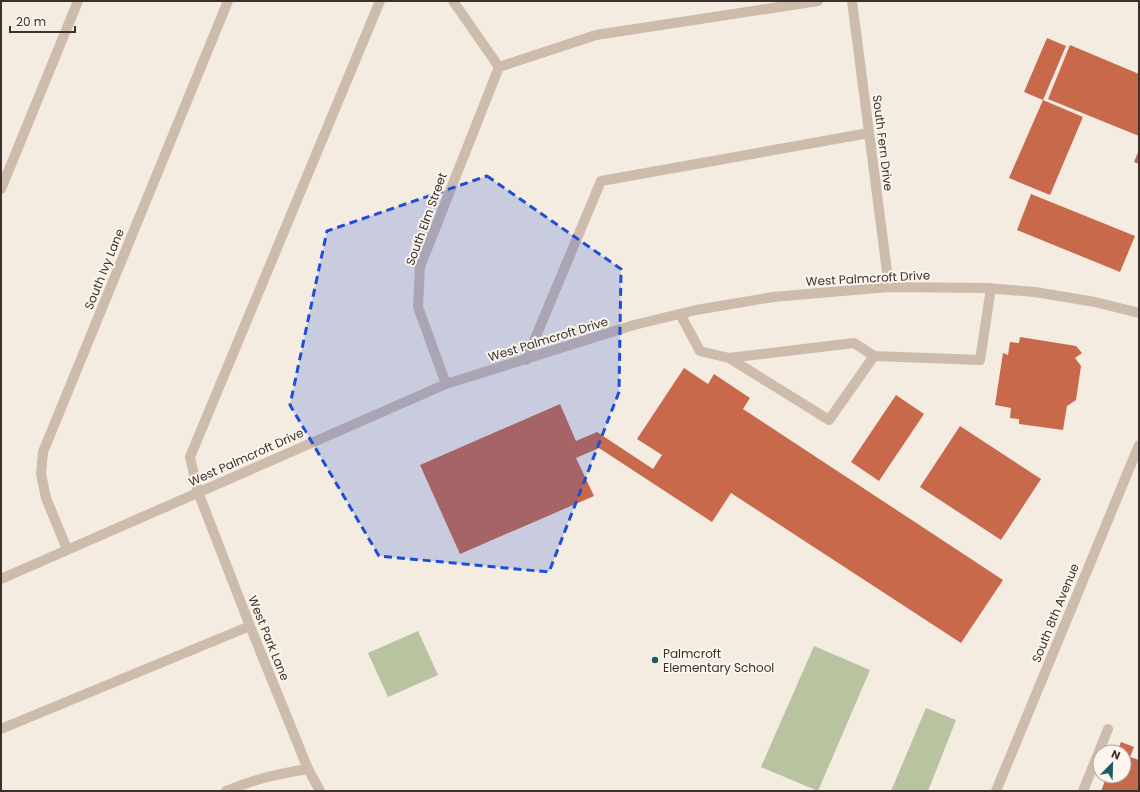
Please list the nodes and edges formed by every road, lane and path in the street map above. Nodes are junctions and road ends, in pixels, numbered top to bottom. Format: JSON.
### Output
{"nodes":[{"id":1,"x":78,"y":1,"type":"edge"},
{"id":2,"x":228,"y":1,"type":"edge"},
{"id":3,"x":380,"y":1,"type":"edge"},
{"id":4,"x":454,"y":1,"type":"edge"},
{"id":5,"x":818,"y":1,"type":"edge"},
{"id":6,"x":852,"y":1,"type":"edge"},
{"id":7,"x":499,"y":67,"type":"junction"},
{"id":8,"x":869,"y":133,"type":"junction"},
{"id":9,"x":1,"y":189,"type":"edge"},
{"id":10,"x":889,"y":287,"type":"junction"},
{"id":11,"x":991,"y":288,"type":"junction"},
{"id":12,"x":1139,"y":313,"type":"edge"},
{"id":13,"x":680,"y":314,"type":"junction"},
{"id":14,"x":874,"y":356,"type":"junction"},
{"id":15,"x":729,"y":358,"type":"junction"},
{"id":16,"x":526,"y":360,"type":"junction"},
{"id":17,"x":446,"y":384,"type":"junction"},
{"id":18,"x":1139,"y":445,"type":"edge"},
{"id":19,"x":198,"y":492,"type":"junction"},
{"id":20,"x":68,"y":549,"type":"junction"},
{"id":21,"x":1,"y":578,"type":"edge"},
{"id":22,"x":250,"y":626,"type":"junction"},
{"id":23,"x":1108,"y":729,"type":"dead end"},
{"id":24,"x":1,"y":730,"type":"edge"},
{"id":25,"x":308,"y":769,"type":"junction"},
{"id":26,"x":226,"y":791,"type":"edge"},
{"id":27,"x":320,"y":791,"type":"edge"},
{"id":28,"x":996,"y":791,"type":"edge"},
{"id":29,"x":1083,"y":791,"type":"edge"}],
"edges":[{"from":1,"to":9,"type":"street"},
{"from":2,"to":20,"type":"street","name":"South Ivy Lane"},
{"from":3,"to":19,"type":"street","name":"West Park Lane"},
{"from":4,"to":7,"type":"street"},
{"from":5,"to":7,"type":"street"},
{"from":6,"to":8,"type":"street","name":"South Fern Drive"},
{"from":7,"to":17,"type":"street","name":"South Elm Street"},
{"from":8,"to":10,"type":"street","name":"South Fern Drive"},
{"from":8,"to":16,"type":"street"},
{"from":10,"to":11,"type":"street","name":"West Palmcroft Drive"},
{"from":10,"to":13,"type":"street","name":"West Palmcroft Drive"},
{"from":11,"to":12,"type":"street","name":"West Palmcroft Drive"},
{"from":11,"to":14,"type":"street"},
{"from":13,"to":15,"type":"street"},
{"from":13,"to":16,"type":"street","name":"West Palmcroft Drive"},
{"from":14,"to":15,"type":"street"},
{"from":14,"to":15,"type":"street"},
{"from":16,"to":17,"type":"street","name":"West Palmcroft Drive"},
{"from":17,"to":19,"type":"street","name":"West Palmcroft Drive"},
{"from":18,"to":28,"type":"street","name":"South 8th Avenue"},
{"from":19,"to":20,"type":"street","name":"West Palmcroft Drive"},
{"from":19,"to":22,"type":"street","name":"West Park Lane"},
{"from":20,"to":21,"type":"street","name":"West Palmcroft Drive"},
{"from":22,"to":24,"type":"street"},
{"from":22,"to":25,"type":"street","name":"West Park Lane"},
{"from":23,"to":29,"type":"street"},
{"from":25,"to":26,"type":"street"},
{"from":25,"to":27,"type":"street","name":"West Park Lane"}]}
